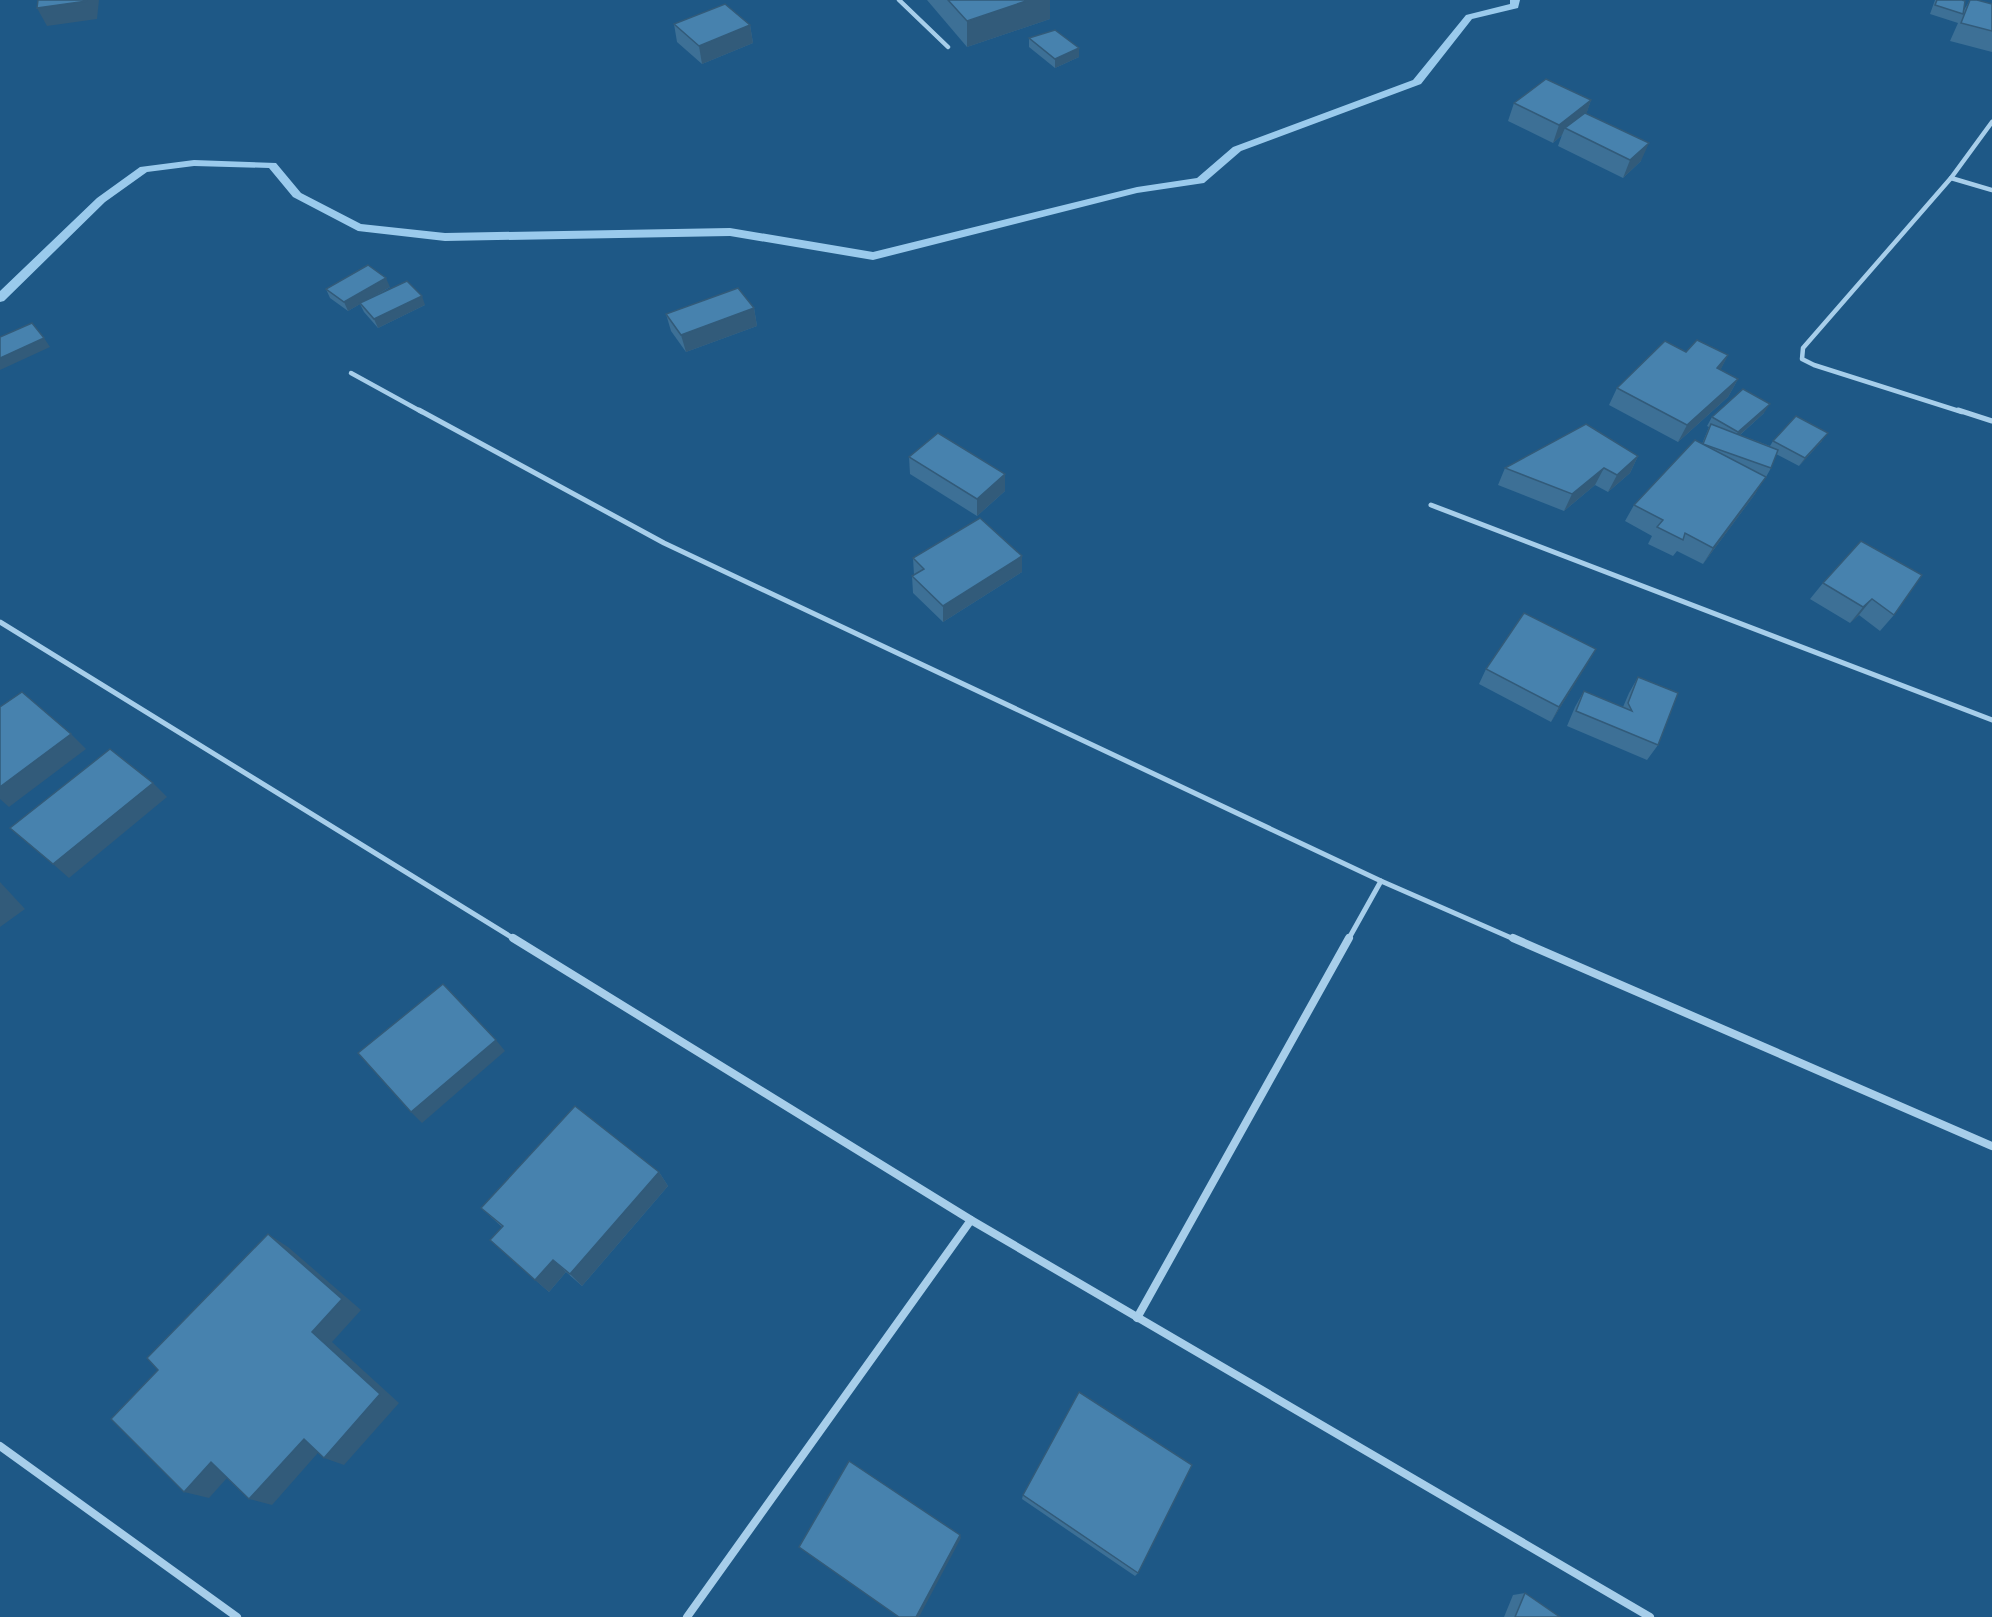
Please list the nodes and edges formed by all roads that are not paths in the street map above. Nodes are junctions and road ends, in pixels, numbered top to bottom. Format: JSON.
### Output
{"nodes":[{"id":1,"x":899,"y":0,"type":"edge"},
{"id":2,"x":948,"y":47,"type":"dead end"},
{"id":3,"x":1992,"y":122,"type":"edge"},
{"id":4,"x":1951,"y":178,"type":"junction"},
{"id":5,"x":1992,"y":190,"type":"edge"},
{"id":6,"x":351,"y":373,"type":"dead end"},
{"id":7,"x":1992,"y":421,"type":"edge"},
{"id":8,"x":1431,"y":505,"type":"dead end"},
{"id":9,"x":0,"y":622,"type":"edge"},
{"id":10,"x":1992,"y":720,"type":"edge"},
{"id":11,"x":1381,"y":880,"type":"junction"},
{"id":12,"x":1992,"y":1146,"type":"edge"},
{"id":13,"x":972,"y":1220,"type":"junction"},
{"id":14,"x":1137,"y":1318,"type":"junction"},
{"id":15,"x":0,"y":1446,"type":"edge"},
{"id":16,"x":237,"y":1617,"type":"edge"},
{"id":17,"x":687,"y":1617,"type":"edge"},
{"id":18,"x":1650,"y":1617,"type":"edge"}],
"edges":[{"from":1,"to":2,"type":"street"},
{"from":3,"to":4,"type":"street"},
{"from":4,"to":5,"type":"street"},
{"from":4,"to":7,"type":"street"},
{"from":6,"to":11,"type":"street"},
{"from":8,"to":10,"type":"street"},
{"from":9,"to":13,"type":"street"},
{"from":11,"to":12,"type":"street"},
{"from":11,"to":14,"type":"street"},
{"from":13,"to":14,"type":"street"},
{"from":13,"to":17,"type":"street"},
{"from":14,"to":18,"type":"street"},
{"from":15,"to":16,"type":"street"}]}
